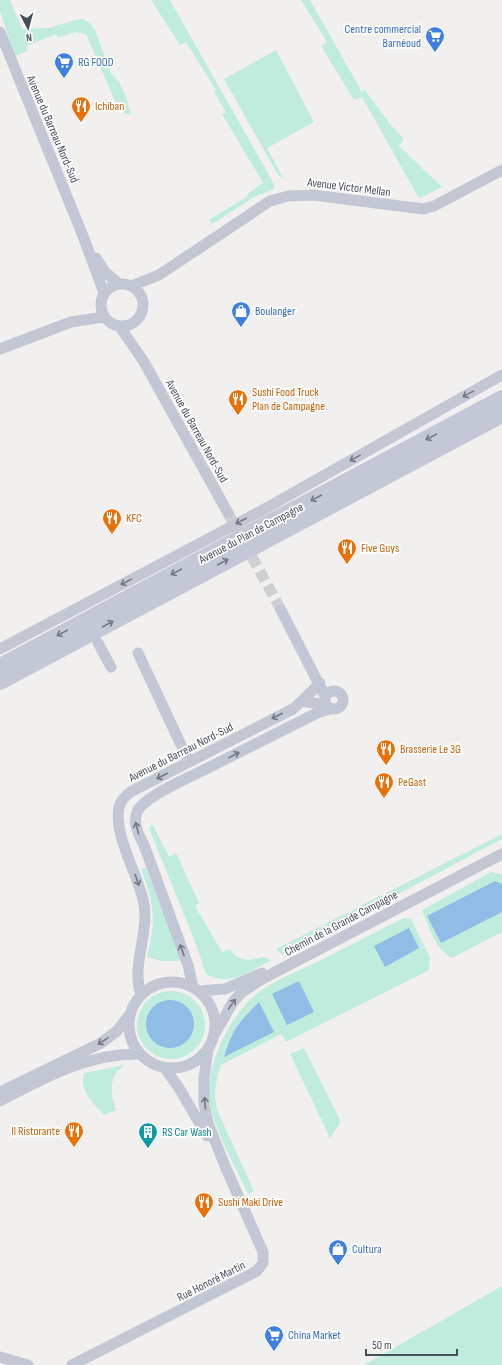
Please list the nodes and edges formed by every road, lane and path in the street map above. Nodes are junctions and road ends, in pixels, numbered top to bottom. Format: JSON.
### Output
{"nodes":[{"id":1,"x":0,"y":32,"type":"edge"},
{"id":2,"x":502,"y":170,"type":"edge"},
{"id":3,"x":83,"y":236,"type":"junction"},
{"id":4,"x":159,"y":275,"type":"junction"},
{"id":5,"x":119,"y":284,"type":"junction"},
{"id":6,"x":131,"y":286,"type":"junction"},
{"id":7,"x":104,"y":293,"type":"junction"},
{"id":8,"x":143,"y":300,"type":"junction"},
{"id":9,"x":101,"y":305,"type":"junction"},
{"id":10,"x":104,"y":317,"type":"junction"},
{"id":11,"x":140,"y":318,"type":"junction"},
{"id":12,"x":56,"y":326,"type":"junction"},
{"id":13,"x":120,"y":326,"type":"junction"},
{"id":14,"x":0,"y":349,"type":"edge"},
{"id":15,"x":144,"y":362,"type":"junction"},
{"id":16,"x":502,"y":375,"type":"edge"},
{"id":17,"x":502,"y":398,"type":"edge"},
{"id":18,"x":502,"y":415,"type":"edge"},
{"id":19,"x":228,"y":514,"type":"tunnel mouth"},
{"id":20,"x":281,"y":610,"type":"tunnel mouth"},
{"id":21,"x":98,"y":643,"type":"dead end"},
{"id":22,"x":0,"y":650,"type":"edge"},
{"id":23,"x":138,"y":653,"type":"dead end"},
{"id":24,"x":0,"y":666,"type":"edge"},
{"id":25,"x":111,"y":667,"type":"dead end"},
{"id":26,"x":0,"y":682,"type":"edge"},
{"id":27,"x":320,"y":683,"type":"junction"},
{"id":28,"x":329,"y":700,"type":"junction"},
{"id":29,"x":302,"y":701,"type":"junction"},
{"id":30,"x":189,"y":762,"type":"junction"},
{"id":31,"x":502,"y":848,"type":"edge"},
{"id":32,"x":502,"y":854,"type":"edge"},
{"id":33,"x":196,"y":989,"type":"junction"},
{"id":34,"x":141,"y":995,"type":"junction"},
{"id":35,"x":130,"y":1013,"type":"junction"},
{"id":36,"x":213,"y":1037,"type":"junction"},
{"id":37,"x":208,"y":1049,"type":"junction"},
{"id":38,"x":140,"y":1054,"type":"junction"},
{"id":39,"x":164,"y":1067,"type":"junction"},
{"id":40,"x":0,"y":1092,"type":"edge"},
{"id":41,"x":0,"y":1101,"type":"edge"},
{"id":42,"x":225,"y":1166,"type":"junction"},
{"id":43,"x":0,"y":1357,"type":"edge"},
{"id":44,"x":12,"y":1361,"type":"junction"},
{"id":45,"x":0,"y":1362,"type":"edge"},
{"id":46,"x":28,"y":1365,"type":"edge"},
{"id":47,"x":72,"y":1365,"type":"edge"}],
"edges":[{"from":1,"to":3,"type":"street","name":"Avenue du Barreau Nord-Sud"},
{"from":2,"to":4,"type":"street","name":"Avenue Victor Mellan"},
{"from":3,"to":5,"type":"street","name":"Avenue du Barreau Nord-Sud"},
{"from":3,"to":7,"type":"street","name":"Avenue du Barreau Nord-Sud"},
{"from":4,"to":6,"type":"street","name":"Avenue Victor Mellan"},
{"from":4,"to":8,"type":"street","name":"Avenue Victor Mellan"},
{"from":5,"to":6,"type":"street"},
{"from":5,"to":7,"type":"street"},
{"from":6,"to":8,"type":"street"},
{"from":7,"to":9,"type":"street"},
{"from":8,"to":11,"type":"street"},
{"from":9,"to":10,"type":"street"},
{"from":9,"to":12,"type":"street"},
{"from":10,"to":12,"type":"street"},
{"from":10,"to":13,"type":"street"},
{"from":11,"to":13,"type":"street"},
{"from":11,"to":15,"type":"street","name":"Avenue du Barreau Nord-Sud"},
{"from":12,"to":14,"type":"street"},
{"from":13,"to":15,"type":"street","name":"Avenue du Barreau Nord-Sud"},
{"from":15,"to":19,"type":"street","name":"Avenue du Barreau Nord-Sud"},
{"from":16,"to":22,"type":"street","one_way":true},
{"from":17,"to":24,"type":"main road","name":"Avenue du Plan de Campagne","one_way":true},
{"from":26,"to":18,"type":"main road","name":"Avenue du Plan de Campagne","one_way":true},
{"from":20,"to":27,"type":"street"},
{"from":21,"to":25,"type":"street"},
{"from":23,"to":30,"type":"street"},
{"from":27,"to":28,"type":"street"},
{"from":27,"to":29,"type":"street","name":"Avenue du Barreau Nord-Sud"},
{"from":28,"to":29,"type":"street"},
{"from":33,"to":28,"type":"street","one_way":true},
{"from":29,"to":30,"type":"street","name":"Avenue du Barreau Nord-Sud","one_way":true},
{"from":30,"to":34,"type":"street","name":"Avenue du Barreau Nord-Sud","one_way":true},
{"from":31,"to":33,"type":"street","name":"Chemin de la Grande Campagne"},
{"from":36,"to":32,"type":"street","name":"Chemin de la Grande Campagne","one_way":true},
{"from":33,"to":34,"type":"street"},
{"from":33,"to":36,"type":"street"},
{"from":34,"to":35,"type":"street"},
{"from":35,"to":38,"type":"street"},
{"from":35,"to":40,"type":"street","one_way":true},
{"from":36,"to":37,"type":"street"},
{"from":37,"to":39,"type":"street"},
{"from":42,"to":37,"type":"street","name":"Rue Honoré Martin","one_way":true},
{"from":38,"to":39,"type":"street"},
{"from":38,"to":41,"type":"street"},
{"from":39,"to":42,"type":"street","name":"Rue Honoré Martin"},
{"from":42,"to":47,"type":"street","name":"Rue Honoré Martin"},
{"from":43,"to":44,"type":"street"},
{"from":44,"to":45,"type":"street"},
{"from":44,"to":46,"type":"street"}]}
